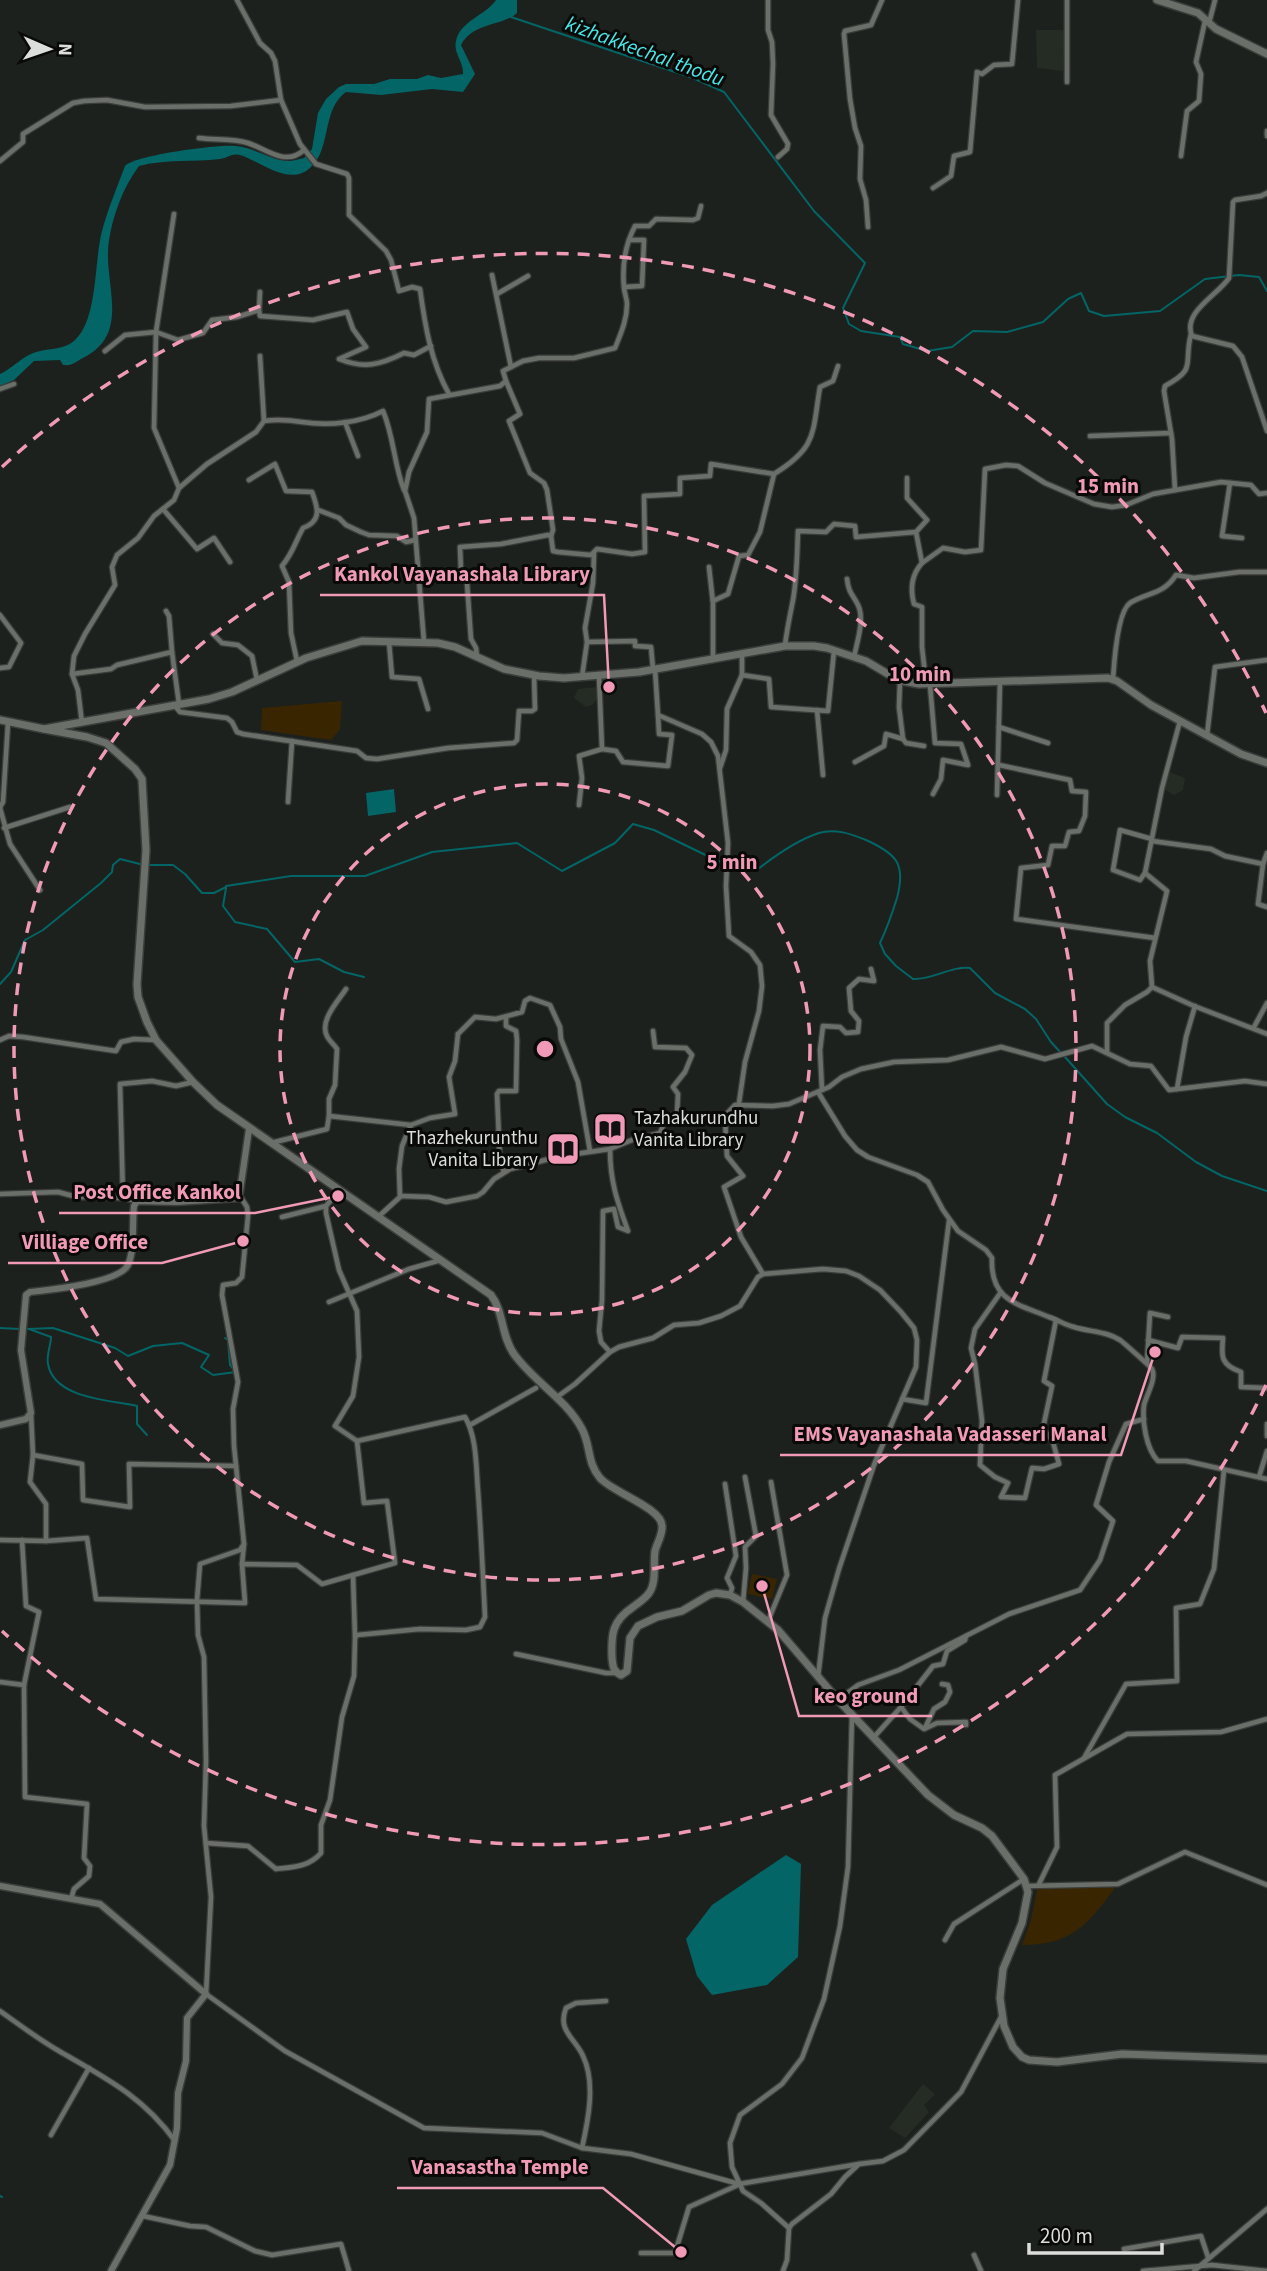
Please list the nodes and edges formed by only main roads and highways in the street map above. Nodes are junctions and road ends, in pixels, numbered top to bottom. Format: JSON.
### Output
{"nodes":[{"id":1,"x":1157,"y":0,"type":"edge"},
{"id":2,"x":1267,"y":54,"type":"edge"},
{"id":3,"x":4,"y":721,"type":"edge"},
{"id":4,"x":44,"y":729,"type":"junction"},
{"id":5,"x":1267,"y":763,"type":"edge"},
{"id":6,"x":1267,"y":2059,"type":"edge"}],
"edges":[{"from":1,"to":2,"type":"main road"},
{"from":3,"to":4,"type":"main road"},
{"from":4,"to":5,"type":"main road"},
{"from":4,"to":6,"type":"main road"}]}
